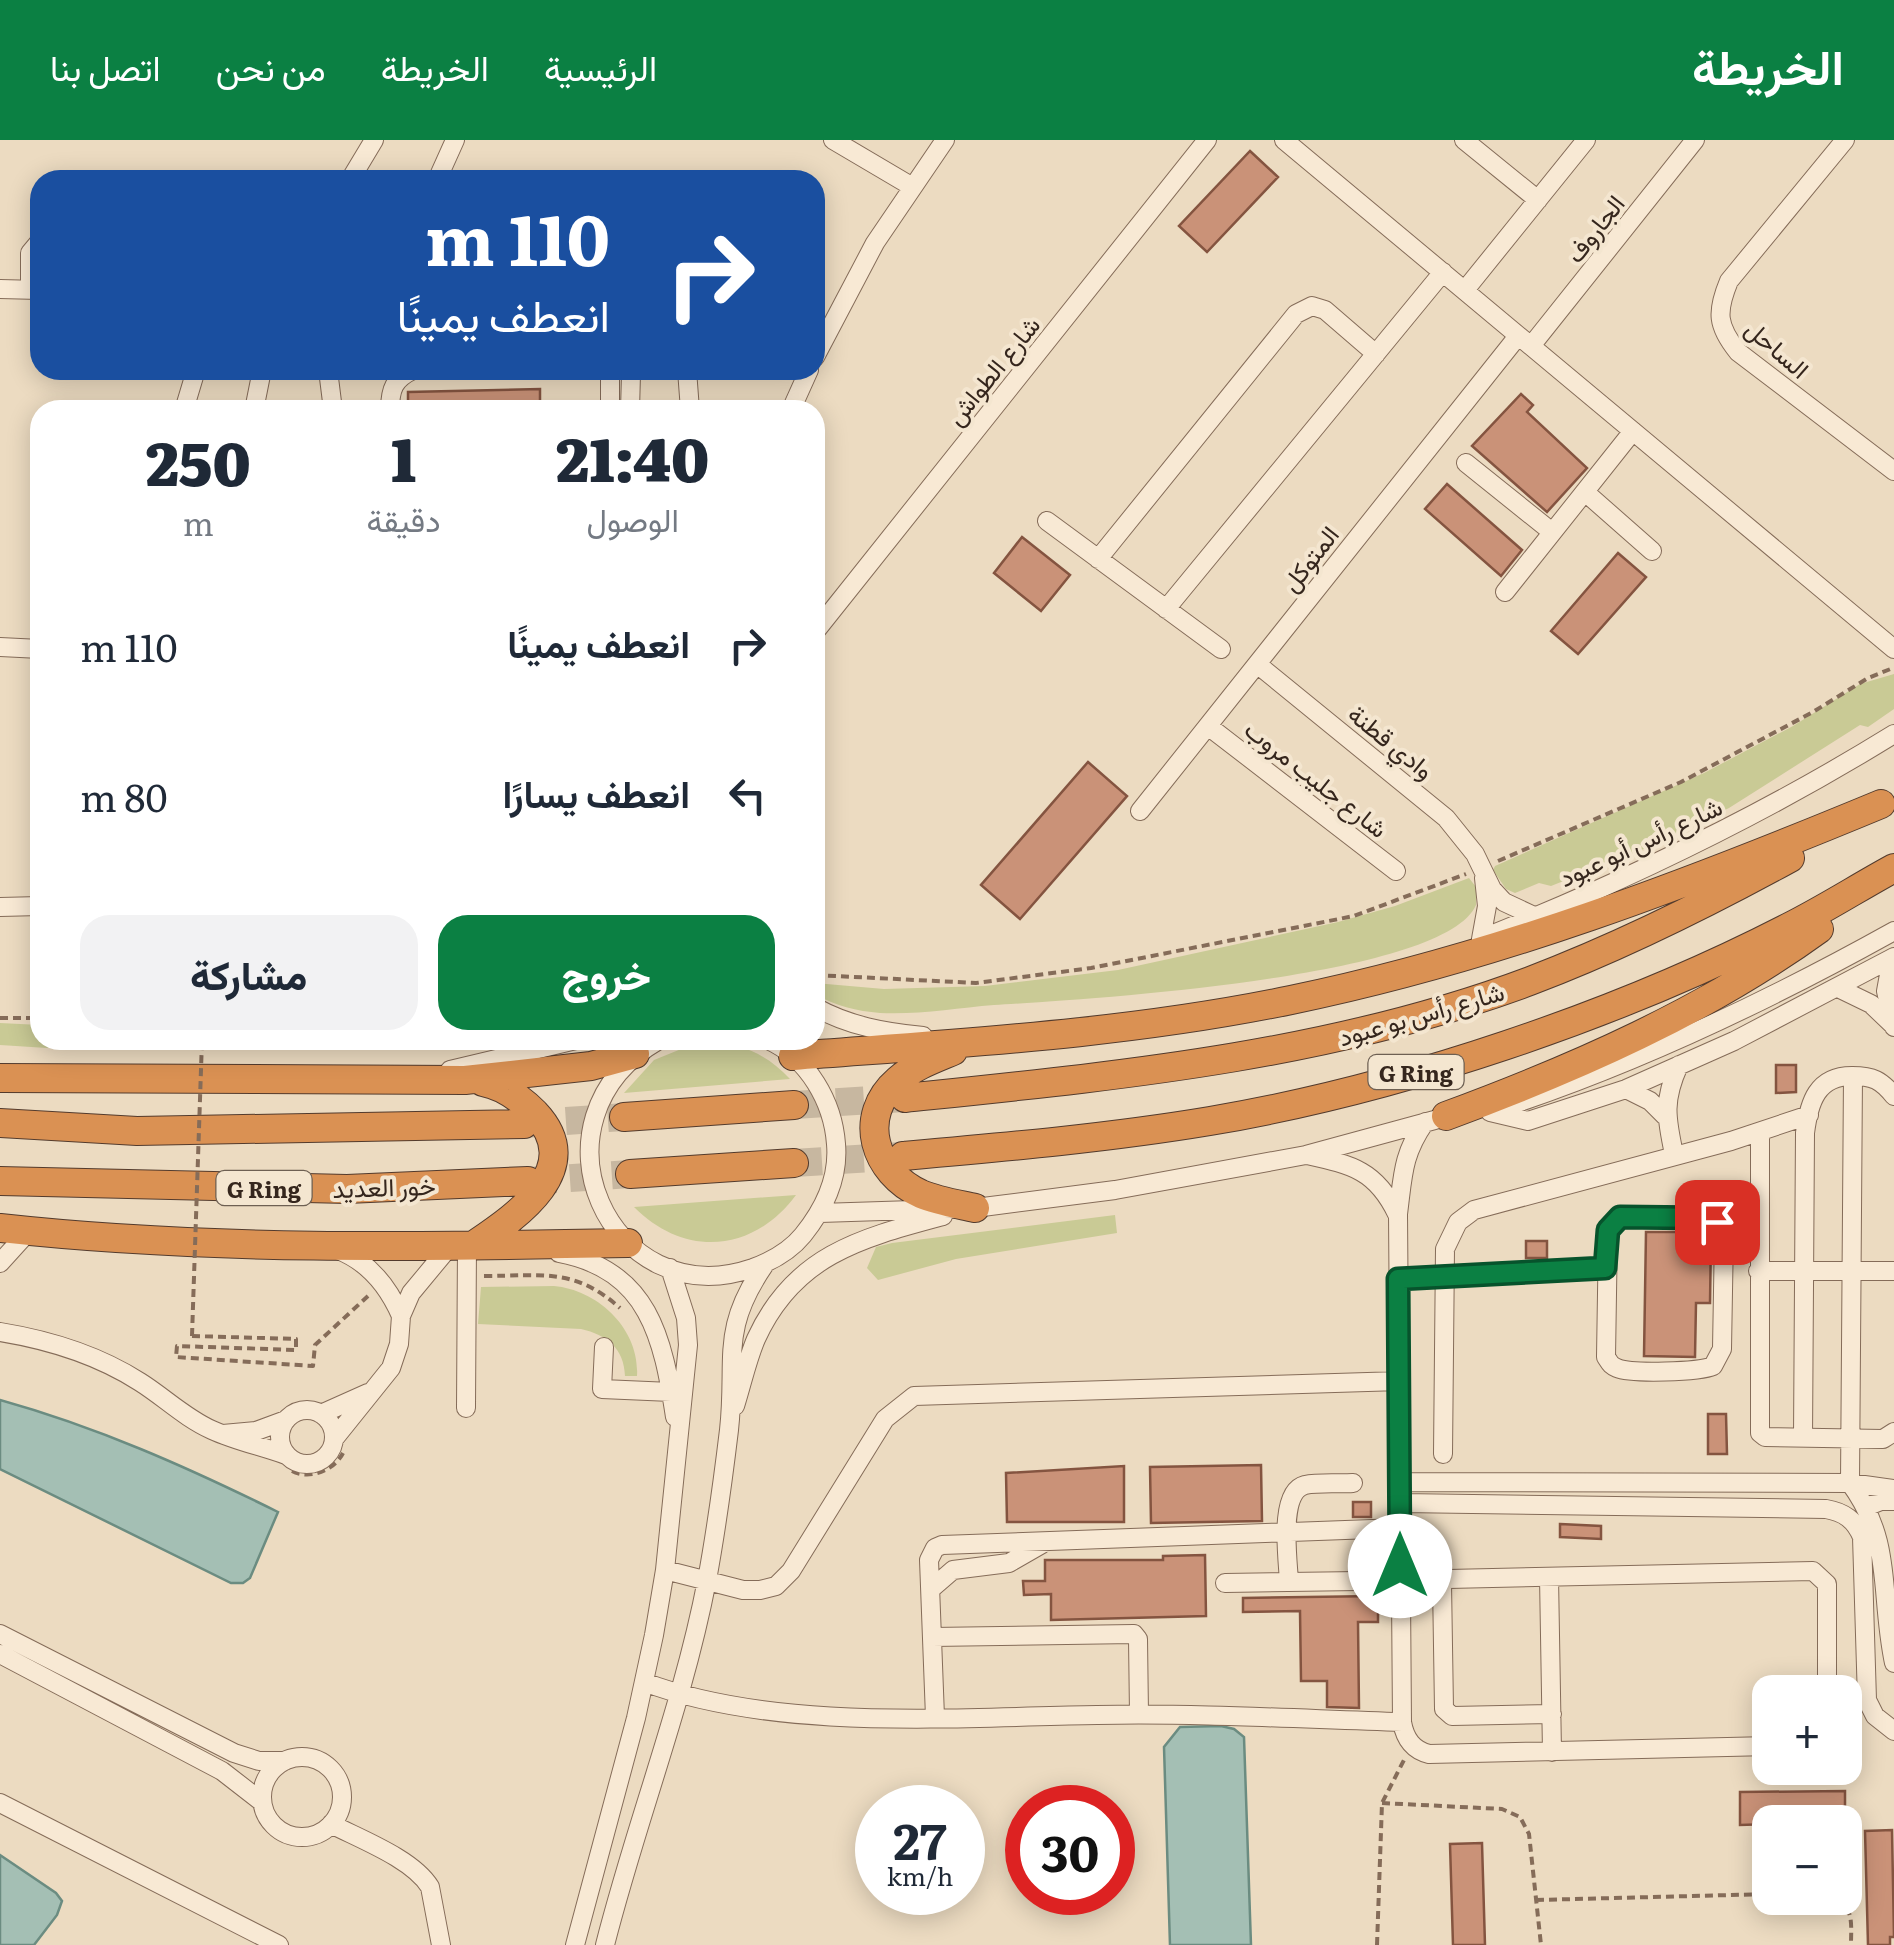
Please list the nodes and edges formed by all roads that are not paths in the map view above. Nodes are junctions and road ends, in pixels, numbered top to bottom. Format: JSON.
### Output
{"nodes":[{"id":1,"x":374,"y":140,"type":"edge"},
{"id":2,"x":455,"y":140,"type":"edge"},
{"id":3,"x":833,"y":140,"type":"edge"},
{"id":4,"x":944,"y":140,"type":"edge"},
{"id":5,"x":1207,"y":140,"type":"edge"},
{"id":6,"x":1586,"y":140,"type":"edge"},
{"id":7,"x":1695,"y":140,"type":"edge"},
{"id":8,"x":1845,"y":140,"type":"edge"},
{"id":9,"x":1288,"y":141,"type":"edge"},
{"id":10,"x":1466,"y":141,"type":"edge"},
{"id":11,"x":356,"y":170,"type":"edge"},
{"id":12,"x":442,"y":170,"type":"edge"},
{"id":13,"x":911,"y":186,"type":"junction"},
{"id":14,"x":1538,"y":200,"type":"junction"},
{"id":15,"x":1443,"y":272,"type":"junction"},
{"id":16,"x":0,"y":288,"type":"edge"},
{"id":17,"x":30,"y":290,"type":"edge"},
{"id":18,"x":1464,"y":290,"type":"junction"},
{"id":19,"x":825,"y":319,"type":"edge"},
{"id":20,"x":1525,"y":341,"type":"junction"},
{"id":21,"x":1376,"y":354,"type":"junction"},
{"id":22,"x":1633,"y":431,"type":"junction"},
{"id":23,"x":1466,"y":463,"type":"dead end"},
{"id":24,"x":1894,"y":471,"type":"edge"},
{"id":25,"x":1585,"y":492,"type":"junction"},
{"id":26,"x":1047,"y":521,"type":"dead end"},
{"id":27,"x":1552,"y":532,"type":"junction"},
{"id":28,"x":1652,"y":551,"type":"dead end"},
{"id":29,"x":1098,"y":559,"type":"junction"},
{"id":30,"x":1505,"y":592,"type":"dead end"},
{"id":31,"x":1166,"y":609,"type":"junction"},
{"id":32,"x":825,"y":619,"type":"edge"},
{"id":33,"x":0,"y":648,"type":"edge"},
{"id":34,"x":30,"y":649,"type":"edge"},
{"id":35,"x":1894,"y":649,"type":"edge"},
{"id":36,"x":1221,"y":650,"type":"dead end"},
{"id":37,"x":1257,"y":664,"type":"junction"},
{"id":38,"x":1208,"y":726,"type":"junction"},
{"id":39,"x":1894,"y":734,"type":"edge"},
{"id":40,"x":1887,"y":800,"type":"edge"},
{"id":41,"x":1140,"y":811,"type":"dead end"},
{"id":42,"x":1482,"y":868,"type":"junction"},
{"id":43,"x":1396,"y":871,"type":"dead end"},
{"id":44,"x":1894,"y":871,"type":"edge"},
{"id":45,"x":30,"y":906,"type":"edge"},
{"id":46,"x":0,"y":908,"type":"edge"},
{"id":47,"x":1536,"y":917,"type":"junction"},
{"id":48,"x":1894,"y":931,"type":"edge"},
{"id":49,"x":1481,"y":939,"type":"junction"},
{"id":50,"x":1893,"y":958,"type":"edge"},
{"id":51,"x":1397,"y":974,"type":"junction"},
{"id":52,"x":1838,"y":988,"type":"junction"},
{"id":53,"x":825,"y":1012,"type":"edge"},
{"id":54,"x":1894,"y":1026,"type":"edge"},
{"id":55,"x":978,"y":1041,"type":"junction"},
{"id":56,"x":825,"y":1044,"type":"edge"},
{"id":57,"x":543,"y":1050,"type":"edge"},
{"id":58,"x":637,"y":1050,"type":"edge"},
{"id":59,"x":644,"y":1050,"type":"edge"},
{"id":60,"x":783,"y":1050,"type":"edge"},
{"id":61,"x":1680,"y":1065,"type":"junction"},
{"id":62,"x":0,"y":1070,"type":"edge"},
{"id":63,"x":1853,"y":1076,"type":"junction"},
{"id":64,"x":0,"y":1078,"type":"edge"},
{"id":65,"x":55,"y":1078,"type":"junction"},
{"id":66,"x":465,"y":1080,"type":"junction"},
{"id":67,"x":400,"y":1081,"type":"junction"},
{"id":68,"x":1626,"y":1089,"type":"junction"},
{"id":69,"x":1894,"y":1096,"type":"edge"},
{"id":70,"x":905,"y":1098,"type":"tunnel mouth"},
{"id":71,"x":794,"y":1105,"type":"tunnel mouth"},
{"id":72,"x":1490,"y":1112,"type":"junction"},
{"id":73,"x":1808,"y":1115,"type":"junction"},
{"id":74,"x":1665,"y":1116,"type":"junction"},
{"id":75,"x":624,"y":1117,"type":"tunnel mouth"},
{"id":76,"x":1436,"y":1119,"type":"junction"},
{"id":77,"x":0,"y":1122,"type":"edge"},
{"id":78,"x":524,"y":1124,"type":"tunnel mouth"},
{"id":79,"x":1760,"y":1133,"type":"junction"},
{"id":80,"x":1306,"y":1154,"type":"junction"},
{"id":81,"x":1674,"y":1154,"type":"junction"},
{"id":82,"x":903,"y":1156,"type":"tunnel mouth"},
{"id":83,"x":794,"y":1163,"type":"tunnel mouth"},
{"id":84,"x":630,"y":1174,"type":"tunnel mouth"},
{"id":85,"x":0,"y":1181,"type":"edge"},
{"id":86,"x":528,"y":1181,"type":"tunnel mouth"},
{"id":87,"x":974,"y":1208,"type":"junction"},
{"id":88,"x":820,"y":1213,"type":"junction"},
{"id":89,"x":1398,"y":1214,"type":"junction"},
{"id":90,"x":0,"y":1228,"type":"edge"},
{"id":91,"x":29,"y":1231,"type":"junction"},
{"id":92,"x":628,"y":1243,"type":"junction"},
{"id":93,"x":324,"y":1245,"type":"junction"},
{"id":94,"x":520,"y":1245,"type":"junction"},
{"id":95,"x":464,"y":1246,"type":"junction"},
{"id":96,"x":0,"y":1263,"type":"edge"},
{"id":97,"x":764,"y":1264,"type":"junction"},
{"id":98,"x":670,"y":1268,"type":"junction"},
{"id":99,"x":1605,"y":1268,"type":"junction"},
{"id":100,"x":1804,"y":1271,"type":"junction"},
{"id":101,"x":1852,"y":1271,"type":"junction"},
{"id":102,"x":1894,"y":1271,"type":"edge"},
{"id":103,"x":1758,"y":1272,"type":"junction"},
{"id":104,"x":1445,"y":1276,"type":"junction"},
{"id":105,"x":1398,"y":1279,"type":"junction"},
{"id":106,"x":401,"y":1316,"type":"junction"},
{"id":107,"x":0,"y":1332,"type":"edge"},
{"id":108,"x":604,"y":1346,"type":"dead end"},
{"id":109,"x":1400,"y":1380,"type":"junction"},
{"id":110,"x":373,"y":1391,"type":"junction"},
{"id":111,"x":672,"y":1392,"type":"junction"},
{"id":112,"x":466,"y":1408,"type":"dead end"},
{"id":113,"x":320,"y":1414,"type":"junction"},
{"id":114,"x":286,"y":1420,"type":"junction"},
{"id":115,"x":729,"y":1426,"type":"junction"},
{"id":116,"x":1894,"y":1432,"type":"edge"},
{"id":117,"x":223,"y":1434,"type":"junction"},
{"id":118,"x":678,"y":1436,"type":"junction"},
{"id":119,"x":1803,"y":1438,"type":"junction"},
{"id":120,"x":1851,"y":1438,"type":"junction"},
{"id":121,"x":341,"y":1440,"type":"junction"},
{"id":122,"x":1444,"y":1454,"type":"dead end"},
{"id":123,"x":285,"y":1461,"type":"junction"},
{"id":124,"x":1400,"y":1482,"type":"junction"},
{"id":125,"x":1850,"y":1482,"type":"junction"},
{"id":126,"x":1353,"y":1483,"type":"dead end"},
{"id":127,"x":1894,"y":1488,"type":"edge"},
{"id":128,"x":1894,"y":1501,"type":"edge"},
{"id":129,"x":1401,"y":1502,"type":"junction"},
{"id":130,"x":1870,"y":1506,"type":"junction"},
{"id":131,"x":1400,"y":1528,"type":"junction"},
{"id":132,"x":1287,"y":1530,"type":"junction"},
{"id":133,"x":1048,"y":1541,"type":"junction"},
{"id":134,"x":665,"y":1570,"type":"junction"},
{"id":135,"x":1549,"y":1578,"type":"junction"},
{"id":136,"x":707,"y":1580,"type":"junction"},
{"id":137,"x":1359,"y":1581,"type":"dead end"},
{"id":138,"x":1225,"y":1582,"type":"dead end"},
{"id":139,"x":1290,"y":1582,"type":"junction"},
{"id":140,"x":930,"y":1589,"type":"junction"},
{"id":141,"x":0,"y":1634,"type":"edge"},
{"id":142,"x":932,"y":1637,"type":"junction"},
{"id":143,"x":0,"y":1654,"type":"edge"},
{"id":144,"x":1894,"y":1663,"type":"edge"},
{"id":145,"x":1827,"y":1675,"type":"edge"},
{"id":146,"x":644,"y":1682,"type":"junction"},
{"id":147,"x":680,"y":1696,"type":"junction"},
{"id":148,"x":1140,"y":1714,"type":"junction"},
{"id":149,"x":1552,"y":1714,"type":"junction"},
{"id":150,"x":935,"y":1717,"type":"junction"},
{"id":151,"x":1402,"y":1722,"type":"junction"},
{"id":152,"x":1894,"y":1731,"type":"edge"},
{"id":153,"x":1752,"y":1746,"type":"edge"},
{"id":154,"x":1552,"y":1752,"type":"junction"},
{"id":155,"x":284,"y":1760,"type":"junction"},
{"id":156,"x":262,"y":1802,"type":"junction"},
{"id":157,"x":0,"y":1803,"type":"edge"},
{"id":158,"x":331,"y":1824,"type":"junction"},
{"id":159,"x":279,"y":1945,"type":"edge"},
{"id":160,"x":441,"y":1945,"type":"edge"},
{"id":161,"x":575,"y":1945,"type":"edge"},
{"id":162,"x":606,"y":1945,"type":"edge"}],
"edges":[{"from":1,"to":11,"type":"street"},
{"from":2,"to":12,"type":"street"},
{"from":3,"to":13,"type":"street"},
{"from":4,"to":13,"type":"street"},
{"from":5,"to":32,"type":"street","name":"شارع الطواش"},
{"from":6,"to":14,"type":"street"},
{"from":7,"to":20,"type":"street","name":"الجاروف"},
{"from":8,"to":24,"type":"street","name":"الساحل"},
{"from":9,"to":15,"type":"street"},
{"from":10,"to":14,"type":"street"},
{"from":13,"to":19,"type":"street"},
{"from":14,"to":18,"type":"street"},
{"from":15,"to":18,"type":"street"},
{"from":15,"to":21,"type":"street"},
{"from":16,"to":17,"type":"street"},
{"from":18,"to":20,"type":"street"},
{"from":20,"to":22,"type":"street"},
{"from":20,"to":37,"type":"street","name":"المتوكل"},
{"from":21,"to":29,"type":"street"},
{"from":21,"to":31,"type":"street"},
{"from":22,"to":25,"type":"street"},
{"from":22,"to":35,"type":"street"},
{"from":23,"to":27,"type":"street"},
{"from":25,"to":27,"type":"street"},
{"from":25,"to":28,"type":"street"},
{"from":26,"to":29,"type":"street"},
{"from":27,"to":30,"type":"street"},
{"from":29,"to":31,"type":"street"},
{"from":31,"to":36,"type":"street"},
{"from":33,"to":34,"type":"street"},
{"from":37,"to":38,"type":"street","name":"المتوكل"},
{"from":37,"to":42,"type":"street","name":"وادي قطنة"},
{"from":38,"to":41,"type":"street","name":"المتوكل"},
{"from":38,"to":43,"type":"street","name":"شارع جليب مروب"},
{"from":39,"to":47,"type":"street","name":"شارع رأس أبو عبود"},
{"from":40,"to":51,"type":"highway"},
{"from":40,"to":70,"type":"highway","name":"شارع رأس بو عبود","number":"G Ring"},
{"from":42,"to":47,"type":"street","name":"وادي قطنة"},
{"from":42,"to":49,"type":"street"},
{"from":44,"to":76,"type":"highway"},
{"from":44,"to":82,"type":"highway","name":"شارع رأس بو عبود","number":"G Ring"},
{"from":45,"to":46,"type":"street"},
{"from":47,"to":49,"type":"street","name":"شارع رأس أبو عبود"},
{"from":48,"to":72,"type":"street"},
{"from":49,"to":51,"type":"street","name":"شارع رأس أبو عبود"},
{"from":50,"to":52,"type":"street"},
{"from":50,"to":54,"type":"street"},
{"from":51,"to":55,"type":"highway"},
{"from":52,"to":54,"type":"street"},
{"from":52,"to":61,"type":"street"},
{"from":53,"to":55,"type":"street"},
{"from":55,"to":56,"type":"highway"},
{"from":55,"to":87,"type":"highway"},
{"from":57,"to":67,"type":"street"},
{"from":58,"to":66,"type":"highway"},
{"from":59,"to":92,"type":"street"},
{"from":60,"to":88,"type":"street"},
{"from":61,"to":68,"type":"street"},
{"from":61,"to":74,"type":"street"},
{"from":62,"to":65,"type":"street"},
{"from":63,"to":69,"type":"street"},
{"from":63,"to":73,"type":"street"},
{"from":63,"to":101,"type":"street"},
{"from":64,"to":65,"type":"highway"},
{"from":65,"to":67,"type":"highway"},
{"from":66,"to":67,"type":"highway"},
{"from":66,"to":95,"type":"highway"},
{"from":68,"to":72,"type":"street"},
{"from":68,"to":74,"type":"street"},
{"from":71,"to":75,"type":"highway"},
{"from":72,"to":76,"type":"street"},
{"from":73,"to":79,"type":"street"},
{"from":73,"to":100,"type":"street"},
{"from":74,"to":81,"type":"street"},
{"from":76,"to":80,"type":"street"},
{"from":76,"to":89,"type":"street"},
{"from":77,"to":78,"type":"highway"},
{"from":79,"to":81,"type":"street"},
{"from":79,"to":103,"type":"street"},
{"from":80,"to":87,"type":"street"},
{"from":80,"to":89,"type":"street"},
{"from":81,"to":104,"type":"street"},
{"from":83,"to":84,"type":"highway"},
{"from":85,"to":86,"type":"highway","name":"خور العديد","number":"G Ring"},
{"from":87,"to":88,"type":"street"},
{"from":87,"to":115,"type":"street"},
{"from":88,"to":97,"type":"street"},
{"from":89,"to":105,"type":"street"},
{"from":90,"to":91,"type":"highway"},
{"from":91,"to":93,"type":"highway"},
{"from":91,"to":96,"type":"street"},
{"from":92,"to":94,"type":"highway"},
{"from":92,"to":98,"type":"street"},
{"from":93,"to":95,"type":"highway"},
{"from":93,"to":106,"type":"street"},
{"from":94,"to":95,"type":"highway"},
{"from":94,"to":111,"type":"street"},
{"from":95,"to":106,"type":"street"},
{"from":95,"to":112,"type":"street"},
{"from":97,"to":98,"type":"street"},
{"from":97,"to":115,"type":"street"},
{"from":98,"to":118,"type":"street"},
{"from":99,"to":99,"type":"street"},
{"from":99,"to":104,"type":"street"},
{"from":100,"to":101,"type":"street"},
{"from":100,"to":103,"type":"street"},
{"from":100,"to":119,"type":"street"},
{"from":101,"to":102,"type":"street"},
{"from":101,"to":120,"type":"street"},
{"from":103,"to":119,"type":"street"},
{"from":104,"to":105,"type":"street"},
{"from":104,"to":122,"type":"street"},
{"from":105,"to":109,"type":"street"},
{"from":106,"to":110,"type":"street"},
{"from":107,"to":117,"type":"street"},
{"from":108,"to":111,"type":"street"},
{"from":109,"to":124,"type":"street"},
{"from":109,"to":136,"type":"street"},
{"from":110,"to":113,"type":"street"},
{"from":110,"to":121,"type":"street"},
{"from":111,"to":118,"type":"street"},
{"from":113,"to":114,"type":"street"},
{"from":113,"to":121,"type":"street"},
{"from":114,"to":117,"type":"street"},
{"from":114,"to":123,"type":"street"},
{"from":115,"to":136,"type":"street"},
{"from":116,"to":120,"type":"street"},
{"from":117,"to":123,"type":"street"},
{"from":118,"to":134,"type":"street"},
{"from":119,"to":120,"type":"street"},
{"from":120,"to":125,"type":"street"},
{"from":121,"to":123,"type":"street"},
{"from":124,"to":125,"type":"street"},
{"from":124,"to":129,"type":"street"},
{"from":125,"to":127,"type":"street"},
{"from":125,"to":130,"type":"street"},
{"from":126,"to":132,"type":"street"},
{"from":128,"to":130,"type":"street"},
{"from":129,"to":131,"type":"street"},
{"from":129,"to":152,"type":"street"},
{"from":130,"to":144,"type":"street"},
{"from":131,"to":132,"type":"street"},
{"from":131,"to":151,"type":"street"},
{"from":132,"to":133,"type":"street"},
{"from":132,"to":139,"type":"street"},
{"from":133,"to":140,"type":"street"},
{"from":133,"to":140,"type":"street"},
{"from":134,"to":136,"type":"street"},
{"from":134,"to":146,"type":"street"},
{"from":135,"to":145,"type":"street"},
{"from":135,"to":149,"type":"street"},
{"from":135,"to":149,"type":"street"},
{"from":136,"to":147,"type":"street"},
{"from":137,"to":139,"type":"street"},
{"from":138,"to":139,"type":"street"},
{"from":140,"to":142,"type":"street"},
{"from":141,"to":155,"type":"street"},
{"from":142,"to":148,"type":"street"},
{"from":142,"to":150,"type":"street"},
{"from":143,"to":156,"type":"street"},
{"from":146,"to":147,"type":"street"},
{"from":146,"to":161,"type":"street"},
{"from":147,"to":150,"type":"street"},
{"from":147,"to":162,"type":"street"},
{"from":148,"to":150,"type":"street"},
{"from":148,"to":151,"type":"street"},
{"from":149,"to":154,"type":"street"},
{"from":151,"to":154,"type":"street"},
{"from":153,"to":154,"type":"street"},
{"from":155,"to":156,"type":"street"},
{"from":155,"to":158,"type":"street"},
{"from":156,"to":158,"type":"street"},
{"from":157,"to":159,"type":"street"},
{"from":158,"to":160,"type":"street"}]}
